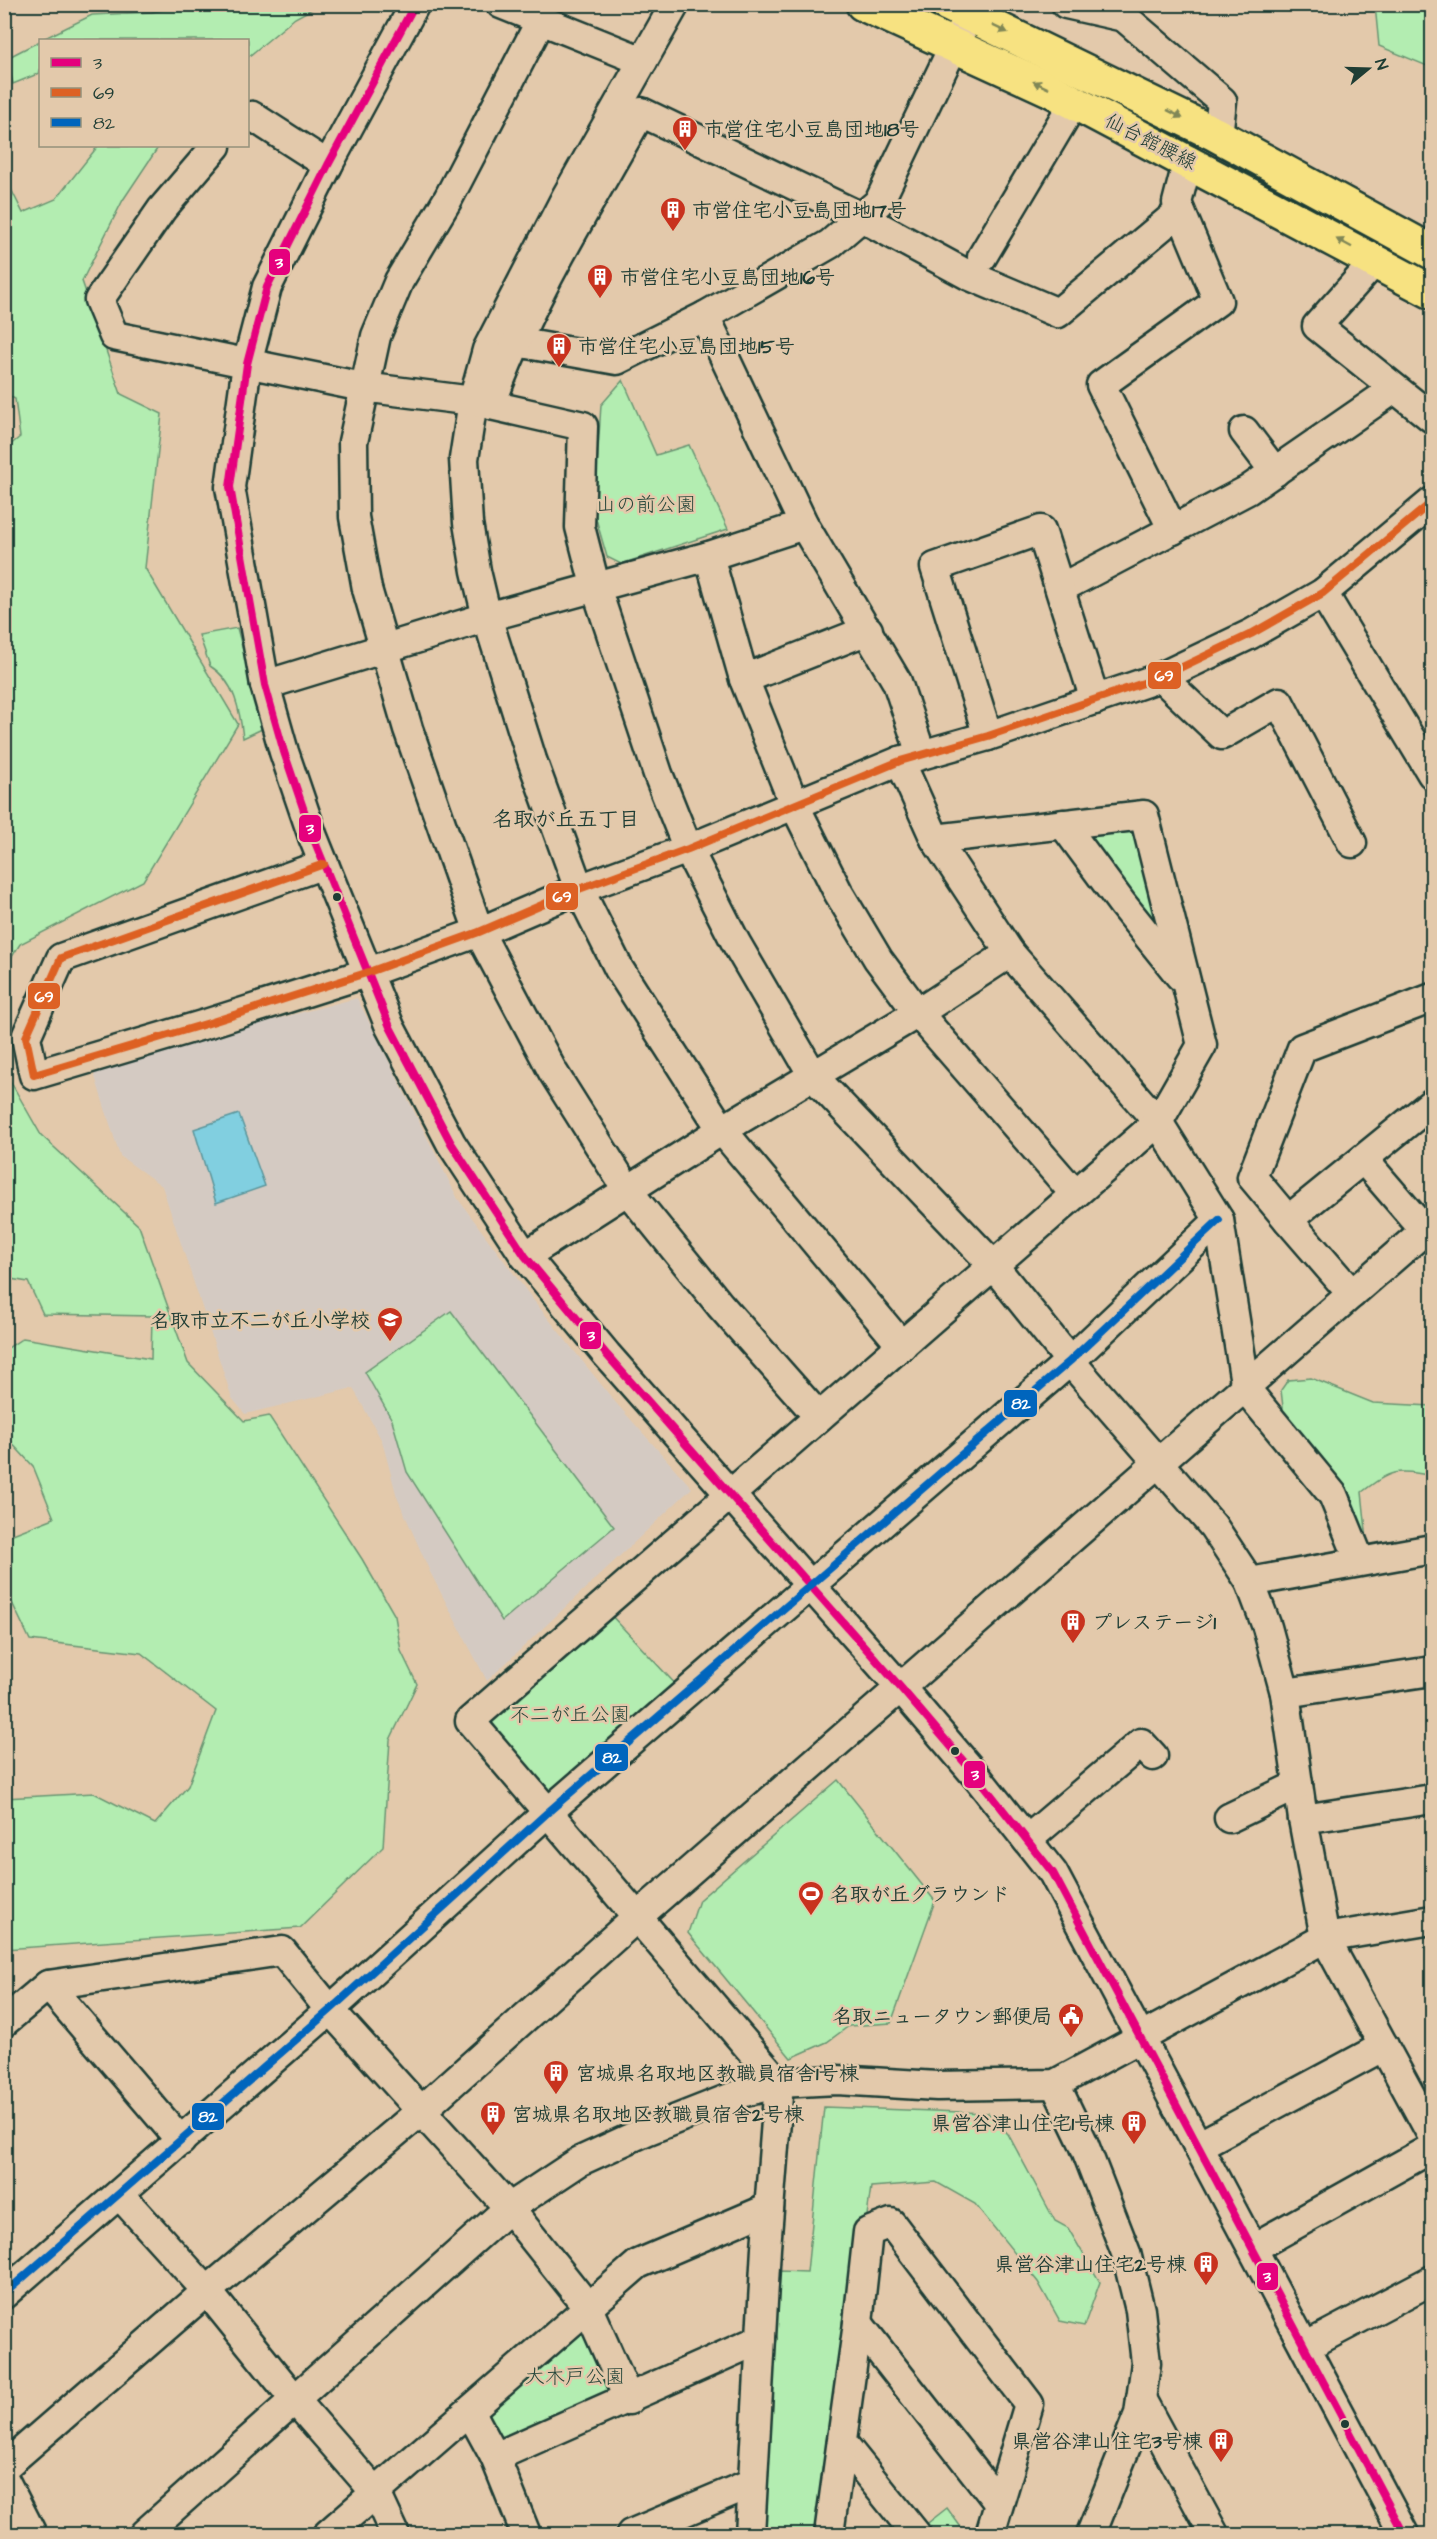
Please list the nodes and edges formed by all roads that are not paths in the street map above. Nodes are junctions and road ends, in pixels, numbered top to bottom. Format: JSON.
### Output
{"nodes":[{"id":1,"x":415,"y":4,"type":"edge"},
{"id":2,"x":501,"y":4,"type":"edge"},
{"id":3,"x":675,"y":4,"type":"edge"},
{"id":4,"x":863,"y":4,"type":"edge"},
{"id":5,"x":1066,"y":4,"type":"edge"},
{"id":6,"x":958,"y":9,"type":"edge"},
{"id":7,"x":540,"y":21,"type":"junction"},
{"id":8,"x":956,"y":45,"type":"junction"},
{"id":9,"x":644,"y":61,"type":"junction"},
{"id":10,"x":1074,"y":102,"type":"junction"},
{"id":11,"x":249,"y":118,"type":"edge"},
{"id":12,"x":1218,"y":136,"type":"junction"},
{"id":13,"x":215,"y":147,"type":"edge"},
{"id":14,"x":1188,"y":160,"type":"junction"},
{"id":15,"x":328,"y":165,"type":"junction"},
{"id":16,"x":1180,"y":211,"type":"junction"},
{"id":17,"x":861,"y":217,"type":"junction"},
{"id":18,"x":1432,"y":252,"type":"edge"},
{"id":19,"x":982,"y":257,"type":"dead end"},
{"id":20,"x":1376,"y":260,"type":"junction"},
{"id":21,"x":1432,"y":292,"type":"edge"},
{"id":22,"x":705,"y":316,"type":"junction"},
{"id":23,"x":516,"y":342,"type":"junction"},
{"id":24,"x":246,"y":364,"type":"junction"},
{"id":25,"x":363,"y":387,"type":"junction"},
{"id":26,"x":1394,"y":389,"type":"junction"},
{"id":27,"x":482,"y":403,"type":"junction"},
{"id":28,"x":1432,"y":417,"type":"edge"},
{"id":29,"x":1244,"y":431,"type":"dead end"},
{"id":30,"x":1275,"y":472,"type":"junction"},
{"id":31,"x":1432,"y":502,"type":"edge"},
{"id":32,"x":804,"y":525,"type":"junction"},
{"id":33,"x":1173,"y":530,"type":"junction"},
{"id":34,"x":709,"y":556,"type":"junction"},
{"id":35,"x":595,"y":585,"type":"junction"},
{"id":36,"x":1061,"y":588,"type":"junction"},
{"id":37,"x":1323,"y":593,"type":"junction"},
{"id":38,"x":487,"y":617,"type":"junction"},
{"id":39,"x":868,"y":630,"type":"junction"},
{"id":40,"x":382,"y":649,"type":"junction"},
{"id":41,"x":1161,"y":677,"type":"junction"},
{"id":42,"x":744,"y":679,"type":"junction"},
{"id":43,"x":265,"y":685,"type":"junction"},
{"id":44,"x":1095,"y":700,"type":"junction"},
{"id":45,"x":988,"y":736,"type":"junction"},
{"id":46,"x":911,"y":758,"type":"junction"},
{"id":47,"x":1432,"y":774,"type":"edge"},
{"id":48,"x":794,"y":804,"type":"junction"},
{"id":49,"x":1063,"y":824,"type":"junction"},
{"id":50,"x":935,"y":839,"type":"junction"},
{"id":51,"x":1352,"y":843,"type":"dead end"},
{"id":52,"x":688,"y":849,"type":"junction"},
{"id":53,"x":324,"y":864,"type":"junction"},
{"id":54,"x":579,"y":889,"type":"junction"},
{"id":55,"x":479,"y":932,"type":"junction"},
{"id":56,"x":1010,"y":953,"type":"junction"},
{"id":57,"x":366,"y":972,"type":"junction"},
{"id":58,"x":1186,"y":982,"type":"junction"},
{"id":59,"x":1432,"y":998,"type":"edge"},
{"id":60,"x":918,"y":1013,"type":"junction"},
{"id":61,"x":814,"y":1077,"type":"junction"},
{"id":62,"x":1432,"y":1103,"type":"edge"},
{"id":63,"x":1158,"y":1122,"type":"junction"},
{"id":64,"x":722,"y":1130,"type":"junction"},
{"id":65,"x":1364,"y":1160,"type":"junction"},
{"id":66,"x":628,"y":1191,"type":"junction"},
{"id":67,"x":1075,"y":1194,"type":"junction"},
{"id":68,"x":1219,"y":1220,"type":"junction"},
{"id":69,"x":1288,"y":1220,"type":"junction"},
{"id":70,"x":1429,"y":1228,"type":"edge"},
{"id":71,"x":525,"y":1256,"type":"junction"},
{"id":72,"x":993,"y":1265,"type":"junction"},
{"id":73,"x":1352,"y":1294,"type":"junction"},
{"id":74,"x":902,"y":1346,"type":"junction"},
{"id":75,"x":1070,"y":1361,"type":"junction"},
{"id":76,"x":1246,"y":1389,"type":"junction"},
{"id":77,"x":819,"y":1417,"type":"junction"},
{"id":78,"x":1157,"y":1463,"type":"junction"},
{"id":79,"x":730,"y":1496,"type":"junction"},
{"id":80,"x":1432,"y":1549,"type":"edge"},
{"id":81,"x":1360,"y":1561,"type":"junction"},
{"id":82,"x":1250,"y":1581,"type":"junction"},
{"id":83,"x":808,"y":1585,"type":"junction"},
{"id":84,"x":1432,"y":1671,"type":"edge"},
{"id":85,"x":901,"y":1688,"type":"junction"},
{"id":86,"x":1285,"y":1694,"type":"junction"},
{"id":87,"x":1153,"y":1756,"type":"dead end"},
{"id":88,"x":1298,"y":1785,"type":"junction"},
{"id":89,"x":1432,"y":1799,"type":"edge"},
{"id":90,"x":547,"y":1812,"type":"junction"},
{"id":91,"x":1229,"y":1818,"type":"dead end"},
{"id":92,"x":1303,"y":1819,"type":"junction"},
{"id":93,"x":1027,"y":1840,"type":"junction"},
{"id":94,"x":636,"y":1918,"type":"junction"},
{"id":95,"x":1432,"y":1920,"type":"edge"},
{"id":96,"x":1325,"y":1938,"type":"junction"},
{"id":97,"x":48,"y":1985,"type":"junction"},
{"id":98,"x":330,"y":2010,"type":"junction"},
{"id":99,"x":4,"y":2022,"type":"edge"},
{"id":100,"x":1140,"y":2039,"type":"junction"},
{"id":101,"x":1384,"y":2046,"type":"junction"},
{"id":102,"x":779,"y":2083,"type":"junction"},
{"id":103,"x":1055,"y":2084,"type":"junction"},
{"id":104,"x":421,"y":2111,"type":"junction"},
{"id":105,"x":1432,"y":2135,"type":"edge"},
{"id":106,"x":180,"y":2141,"type":"junction"},
{"id":107,"x":1198,"y":2146,"type":"junction"},
{"id":108,"x":1432,"y":2148,"type":"edge"},
{"id":109,"x":120,"y":2195,"type":"junction"},
{"id":110,"x":509,"y":2208,"type":"junction"},
{"id":111,"x":769,"y":2208,"type":"junction"},
{"id":112,"x":1253,"y":2248,"type":"junction"},
{"id":113,"x":1432,"y":2280,"type":"edge"},
{"id":114,"x":207,"y":2291,"type":"junction"},
{"id":115,"x":4,"y":2294,"type":"edge"},
{"id":116,"x":587,"y":2307,"type":"junction"},
{"id":117,"x":858,"y":2324,"type":"junction"},
{"id":118,"x":761,"y":2339,"type":"junction"},
{"id":119,"x":1305,"y":2348,"type":"junction"},
{"id":120,"x":1142,"y":2399,"type":"junction"},
{"id":121,"x":629,"y":2400,"type":"junction"},
{"id":122,"x":296,"y":2401,"type":"junction"},
{"id":123,"x":470,"y":2411,"type":"junction"},
{"id":124,"x":842,"y":2442,"type":"junction"},
{"id":125,"x":495,"y":2457,"type":"junction"},
{"id":126,"x":4,"y":2467,"type":"edge"},
{"id":127,"x":4,"y":2479,"type":"edge"},
{"id":128,"x":752,"y":2483,"type":"junction"},
{"id":129,"x":376,"y":2493,"type":"junction"},
{"id":130,"x":998,"y":2502,"type":"junction"},
{"id":131,"x":32,"y":2535,"type":"edge"},
{"id":132,"x":144,"y":2535,"type":"edge"},
{"id":133,"x":328,"y":2535,"type":"edge"},
{"id":134,"x":395,"y":2535,"type":"edge"},
{"id":135,"x":526,"y":2535,"type":"edge"},
{"id":136,"x":631,"y":2535,"type":"edge"},
{"id":137,"x":750,"y":2535,"type":"edge"},
{"id":138,"x":829,"y":2535,"type":"edge"},
{"id":139,"x":916,"y":2535,"type":"edge"},
{"id":140,"x":990,"y":2535,"type":"edge"},
{"id":141,"x":1091,"y":2535,"type":"edge"},
{"id":142,"x":1214,"y":2535,"type":"edge"},
{"id":143,"x":1404,"y":2535,"type":"edge"}],
"edges":[{"from":1,"to":15,"type":"street"},
{"from":2,"to":7,"type":"street"},
{"from":3,"to":9,"type":"street"},
{"from":4,"to":8,"type":"main road","name":"仙台館腰線"},
{"from":5,"to":12,"type":"street"},
{"from":6,"to":8,"type":"street"},
{"from":6,"to":12,"type":"main road","name":"仙台館腰線","one_way":true},
{"from":7,"to":9,"type":"street"},
{"from":7,"to":25,"type":"street"},
{"from":10,"to":8,"type":"main road","name":"仙台館腰線","one_way":true},
{"from":8,"to":17,"type":"street"},
{"from":9,"to":27,"type":"street"},
{"from":10,"to":14,"type":"main road","name":"仙台館腰線"},
{"from":10,"to":19,"type":"street"},
{"from":11,"to":15,"type":"street"},
{"from":12,"to":18,"type":"main road","name":"仙台館腰線"},
{"from":13,"to":24,"type":"street"},
{"from":14,"to":16,"type":"street"},
{"from":20,"to":14,"type":"main road","name":"仙台館腰線","one_way":true},
{"from":15,"to":24,"type":"street"},
{"from":16,"to":17,"type":"street"},
{"from":16,"to":33,"type":"street"},
{"from":17,"to":22,"type":"street"},
{"from":17,"to":23,"type":"street"},
{"from":20,"to":21,"type":"main road","name":"仙台館腰線"},
{"from":20,"to":26,"type":"street"},
{"from":22,"to":23,"type":"street"},
{"from":22,"to":32,"type":"street"},
{"from":23,"to":27,"type":"street"},
{"from":24,"to":25,"type":"street"},
{"from":24,"to":43,"type":"street"},
{"from":25,"to":27,"type":"street"},
{"from":25,"to":40,"type":"street"},
{"from":26,"to":28,"type":"street"},
{"from":26,"to":30,"type":"street"},
{"from":27,"to":35,"type":"street"},
{"from":27,"to":38,"type":"street"},
{"from":29,"to":30,"type":"street"},
{"from":30,"to":33,"type":"street"},
{"from":31,"to":37,"type":"street"},
{"from":32,"to":34,"type":"street"},
{"from":32,"to":39,"type":"street"},
{"from":33,"to":36,"type":"street"},
{"from":34,"to":35,"type":"street"},
{"from":34,"to":42,"type":"street"},
{"from":35,"to":38,"type":"street"},
{"from":35,"to":52,"type":"street"},
{"from":36,"to":44,"type":"street"},
{"from":36,"to":45,"type":"street"},
{"from":37,"to":41,"type":"street"},
{"from":37,"to":47,"type":"street"},
{"from":38,"to":40,"type":"street"},
{"from":38,"to":54,"type":"street"},
{"from":39,"to":42,"type":"street"},
{"from":39,"to":46,"type":"street"},
{"from":40,"to":43,"type":"street"},
{"from":40,"to":55,"type":"street"},
{"from":41,"to":44,"type":"street"},
{"from":41,"to":51,"type":"street"},
{"from":42,"to":48,"type":"street"},
{"from":43,"to":53,"type":"street"},
{"from":44,"to":45,"type":"street"},
{"from":45,"to":46,"type":"street"},
{"from":46,"to":48,"type":"street"},
{"from":46,"to":50,"type":"street"},
{"from":48,"to":52,"type":"street"},
{"from":48,"to":60,"type":"street"},
{"from":49,"to":50,"type":"street"},
{"from":49,"to":58,"type":"street"},
{"from":49,"to":58,"type":"street"},
{"from":50,"to":56,"type":"street"},
{"from":52,"to":54,"type":"street"},
{"from":52,"to":61,"type":"street"},
{"from":53,"to":57,"type":"street"},
{"from":53,"to":57,"type":"street"},
{"from":54,"to":55,"type":"street"},
{"from":54,"to":64,"type":"street"},
{"from":55,"to":57,"type":"street"},
{"from":55,"to":66,"type":"street"},
{"from":56,"to":60,"type":"street"},
{"from":56,"to":63,"type":"street"},
{"from":57,"to":71,"type":"street"},
{"from":58,"to":63,"type":"street"},
{"from":59,"to":69,"type":"street"},
{"from":60,"to":61,"type":"street"},
{"from":60,"to":67,"type":"street"},
{"from":61,"to":64,"type":"street"},
{"from":61,"to":72,"type":"street"},
{"from":62,"to":65,"type":"street"},
{"from":63,"to":67,"type":"street"},
{"from":63,"to":68,"type":"street"},
{"from":64,"to":66,"type":"street"},
{"from":64,"to":74,"type":"street"},
{"from":65,"to":69,"type":"street"},
{"from":65,"to":70,"type":"street"},
{"from":66,"to":71,"type":"street"},
{"from":66,"to":77,"type":"street"},
{"from":67,"to":72,"type":"street"},
{"from":68,"to":75,"type":"street"},
{"from":68,"to":76,"type":"street"},
{"from":69,"to":73,"type":"street"},
{"from":70,"to":73,"type":"street"},
{"from":71,"to":79,"type":"street"},
{"from":72,"to":74,"type":"street"},
{"from":72,"to":75,"type":"street"},
{"from":73,"to":76,"type":"street"},
{"from":74,"to":77,"type":"street"},
{"from":75,"to":78,"type":"street"},
{"from":75,"to":83,"type":"street"},
{"from":76,"to":78,"type":"street"},
{"from":76,"to":81,"type":"street"},
{"from":77,"to":79,"type":"street"},
{"from":78,"to":82,"type":"street"},
{"from":78,"to":85,"type":"street"},
{"from":79,"to":83,"type":"street"},
{"from":79,"to":90,"type":"street"},
{"from":80,"to":81,"type":"street"},
{"from":81,"to":82,"type":"street"},
{"from":82,"to":86,"type":"street"},
{"from":83,"to":85,"type":"street"},
{"from":83,"to":90,"type":"street"},
{"from":84,"to":86,"type":"street"},
{"from":85,"to":93,"type":"street"},
{"from":85,"to":94,"type":"street"},
{"from":86,"to":88,"type":"street"},
{"from":87,"to":93,"type":"street"},
{"from":88,"to":91,"type":"street"},
{"from":88,"to":92,"type":"street"},
{"from":89,"to":92,"type":"street"},
{"from":90,"to":94,"type":"street"},
{"from":90,"to":98,"type":"street"},
{"from":92,"to":96,"type":"street"},
{"from":93,"to":100,"type":"street"},
{"from":94,"to":102,"type":"street"},
{"from":94,"to":104,"type":"street"},
{"from":95,"to":96,"type":"street"},
{"from":96,"to":100,"type":"street"},
{"from":96,"to":101,"type":"street"},
{"from":97,"to":98,"type":"street"},
{"from":97,"to":99,"type":"street"},
{"from":97,"to":106,"type":"street"},
{"from":98,"to":104,"type":"street"},
{"from":98,"to":106,"type":"street"},
{"from":100,"to":103,"type":"street"},
{"from":100,"to":107,"type":"street"},
{"from":101,"to":105,"type":"street"},
{"from":101,"to":107,"type":"street"},
{"from":102,"to":103,"type":"street"},
{"from":102,"to":110,"type":"street"},
{"from":102,"to":111,"type":"street"},
{"from":103,"to":120,"type":"street"},
{"from":104,"to":110,"type":"street"},
{"from":104,"to":114,"type":"street"},
{"from":106,"to":109,"type":"street"},
{"from":107,"to":112,"type":"street"},
{"from":108,"to":112,"type":"street"},
{"from":109,"to":114,"type":"street"},
{"from":109,"to":115,"type":"street"},
{"from":110,"to":116,"type":"street"},
{"from":110,"to":122,"type":"street"},
{"from":111,"to":116,"type":"street"},
{"from":111,"to":118,"type":"street"},
{"from":112,"to":119,"type":"street"},
{"from":113,"to":119,"type":"street"},
{"from":114,"to":122,"type":"street"},
{"from":114,"to":126,"type":"street"},
{"from":116,"to":121,"type":"street"},
{"from":116,"to":123,"type":"street"},
{"from":117,"to":124,"type":"street"},
{"from":117,"to":130,"type":"street"},
{"from":117,"to":130,"type":"street"},
{"from":118,"to":121,"type":"street"},
{"from":118,"to":128,"type":"street"},
{"from":119,"to":143,"type":"street"},
{"from":120,"to":141,"type":"street"},
{"from":120,"to":142,"type":"street"},
{"from":121,"to":125,"type":"street"},
{"from":122,"to":129,"type":"street"},
{"from":122,"to":132,"type":"street"},
{"from":123,"to":125,"type":"street"},
{"from":123,"to":129,"type":"street"},
{"from":124,"to":138,"type":"street"},
{"from":124,"to":139,"type":"street"},
{"from":125,"to":135,"type":"street"},
{"from":127,"to":131,"type":"street"},
{"from":128,"to":136,"type":"street"},
{"from":128,"to":137,"type":"street"},
{"from":129,"to":133,"type":"street"},
{"from":129,"to":134,"type":"street"},
{"from":130,"to":140,"type":"street"}]}
